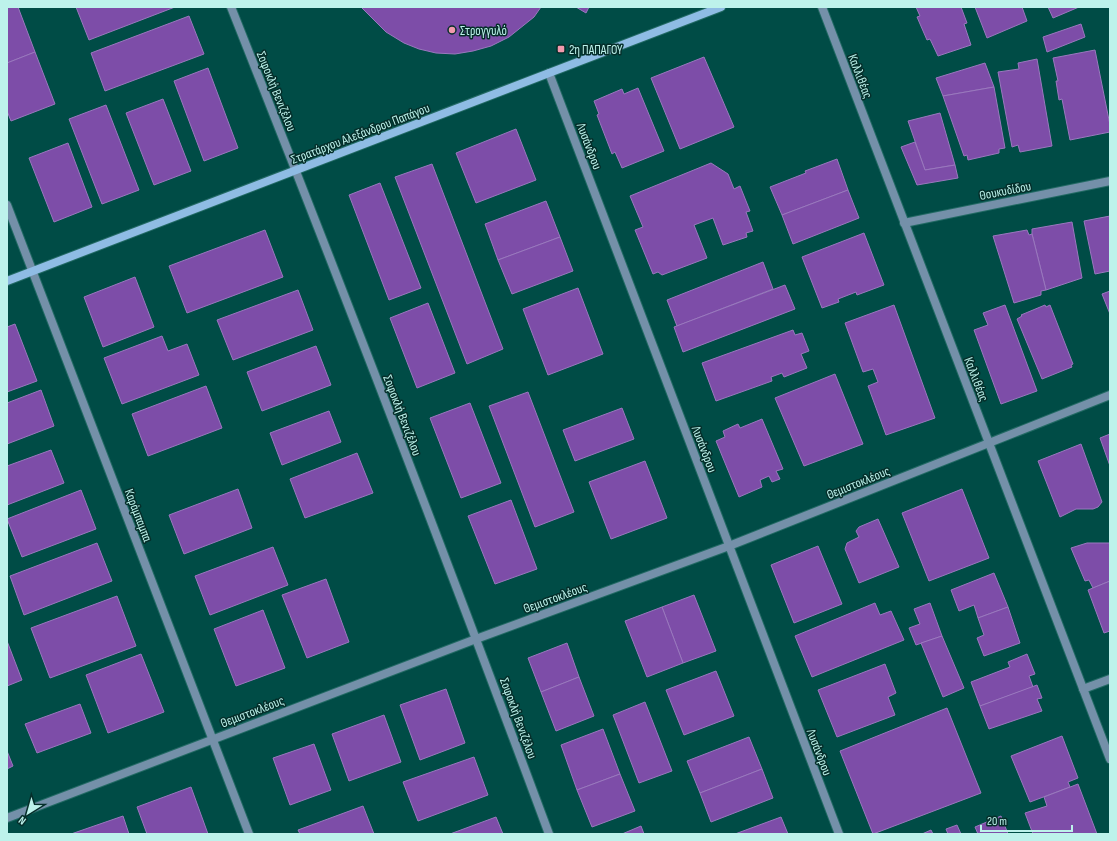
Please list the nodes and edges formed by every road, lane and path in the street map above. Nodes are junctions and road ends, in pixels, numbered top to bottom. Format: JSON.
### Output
{"nodes":[{"id":1,"x":231,"y":7,"type":"edge"},
{"id":2,"x":721,"y":7,"type":"edge"},
{"id":3,"x":822,"y":7,"type":"edge"},
{"id":4,"x":549,"y":73,"type":"junction"},
{"id":5,"x":296,"y":170,"type":"junction"},
{"id":6,"x":1110,"y":181,"type":"edge"},
{"id":7,"x":7,"y":205,"type":"edge"},
{"id":8,"x":904,"y":223,"type":"junction"},
{"id":9,"x":33,"y":272,"type":"junction"},
{"id":10,"x":7,"y":282,"type":"edge"},
{"id":11,"x":1110,"y":395,"type":"edge"},
{"id":12,"x":989,"y":443,"type":"junction"},
{"id":13,"x":729,"y":546,"type":"junction"},
{"id":14,"x":476,"y":639,"type":"junction"},
{"id":15,"x":1110,"y":679,"type":"edge"},
{"id":16,"x":1083,"y":689,"type":"junction"},
{"id":17,"x":213,"y":739,"type":"junction"},
{"id":18,"x":1110,"y":758,"type":"edge"},
{"id":19,"x":7,"y":818,"type":"edge"},
{"id":20,"x":249,"y":834,"type":"edge"},
{"id":21,"x":549,"y":834,"type":"edge"},
{"id":22,"x":839,"y":834,"type":"edge"}],
"edges":[{"from":1,"to":5,"type":"street","name":"Σοφοκλή Βενιζέλου"},
{"from":2,"to":4,"type":"street","name":"Στρατάρχου Αλεξάνδρου Παπάγου"},
{"from":3,"to":8,"type":"street","name":"Καλλιθέας"},
{"from":4,"to":5,"type":"street","name":"Στρατάρχου Αλεξάνδρου Παπάγου"},
{"from":4,"to":13,"type":"street","name":"Λυσάνδρου"},
{"from":5,"to":9,"type":"street","name":"Στρατάρχου Αλεξάνδρου Παπάγου"},
{"from":5,"to":14,"type":"street","name":"Σοφοκλή Βενιζέλου"},
{"from":6,"to":8,"type":"street","name":"Θουκυδίδου"},
{"from":7,"to":9,"type":"street","name":"Καράμπαμπα"},
{"from":8,"to":12,"type":"street","name":"Καλλιθέας"},
{"from":9,"to":10,"type":"street","name":"Στρατάρχου Αλεξάνδρου Παπάγου"},
{"from":9,"to":17,"type":"street","name":"Καράμπαμπα"},
{"from":11,"to":12,"type":"street","name":"Θεμιστοκλέους"},
{"from":12,"to":13,"type":"street","name":"Θεμιστοκλέους"},
{"from":12,"to":16,"type":"street","name":"Καλλιθέας"},
{"from":13,"to":14,"type":"street","name":"Θεμιστοκλέους"},
{"from":13,"to":22,"type":"street","name":"Λυσάνδρου"},
{"from":14,"to":17,"type":"street","name":"Θεμιστοκλέους"},
{"from":14,"to":21,"type":"street","name":"Σοφοκλή Βενιζέλου"},
{"from":15,"to":16,"type":"street"},
{"from":16,"to":18,"type":"street","name":"Καλλιθέας"},
{"from":17,"to":19,"type":"street","name":"Θεμιστοκλέους"},
{"from":17,"to":20,"type":"street","name":"Καράμπαμπα"}]}
